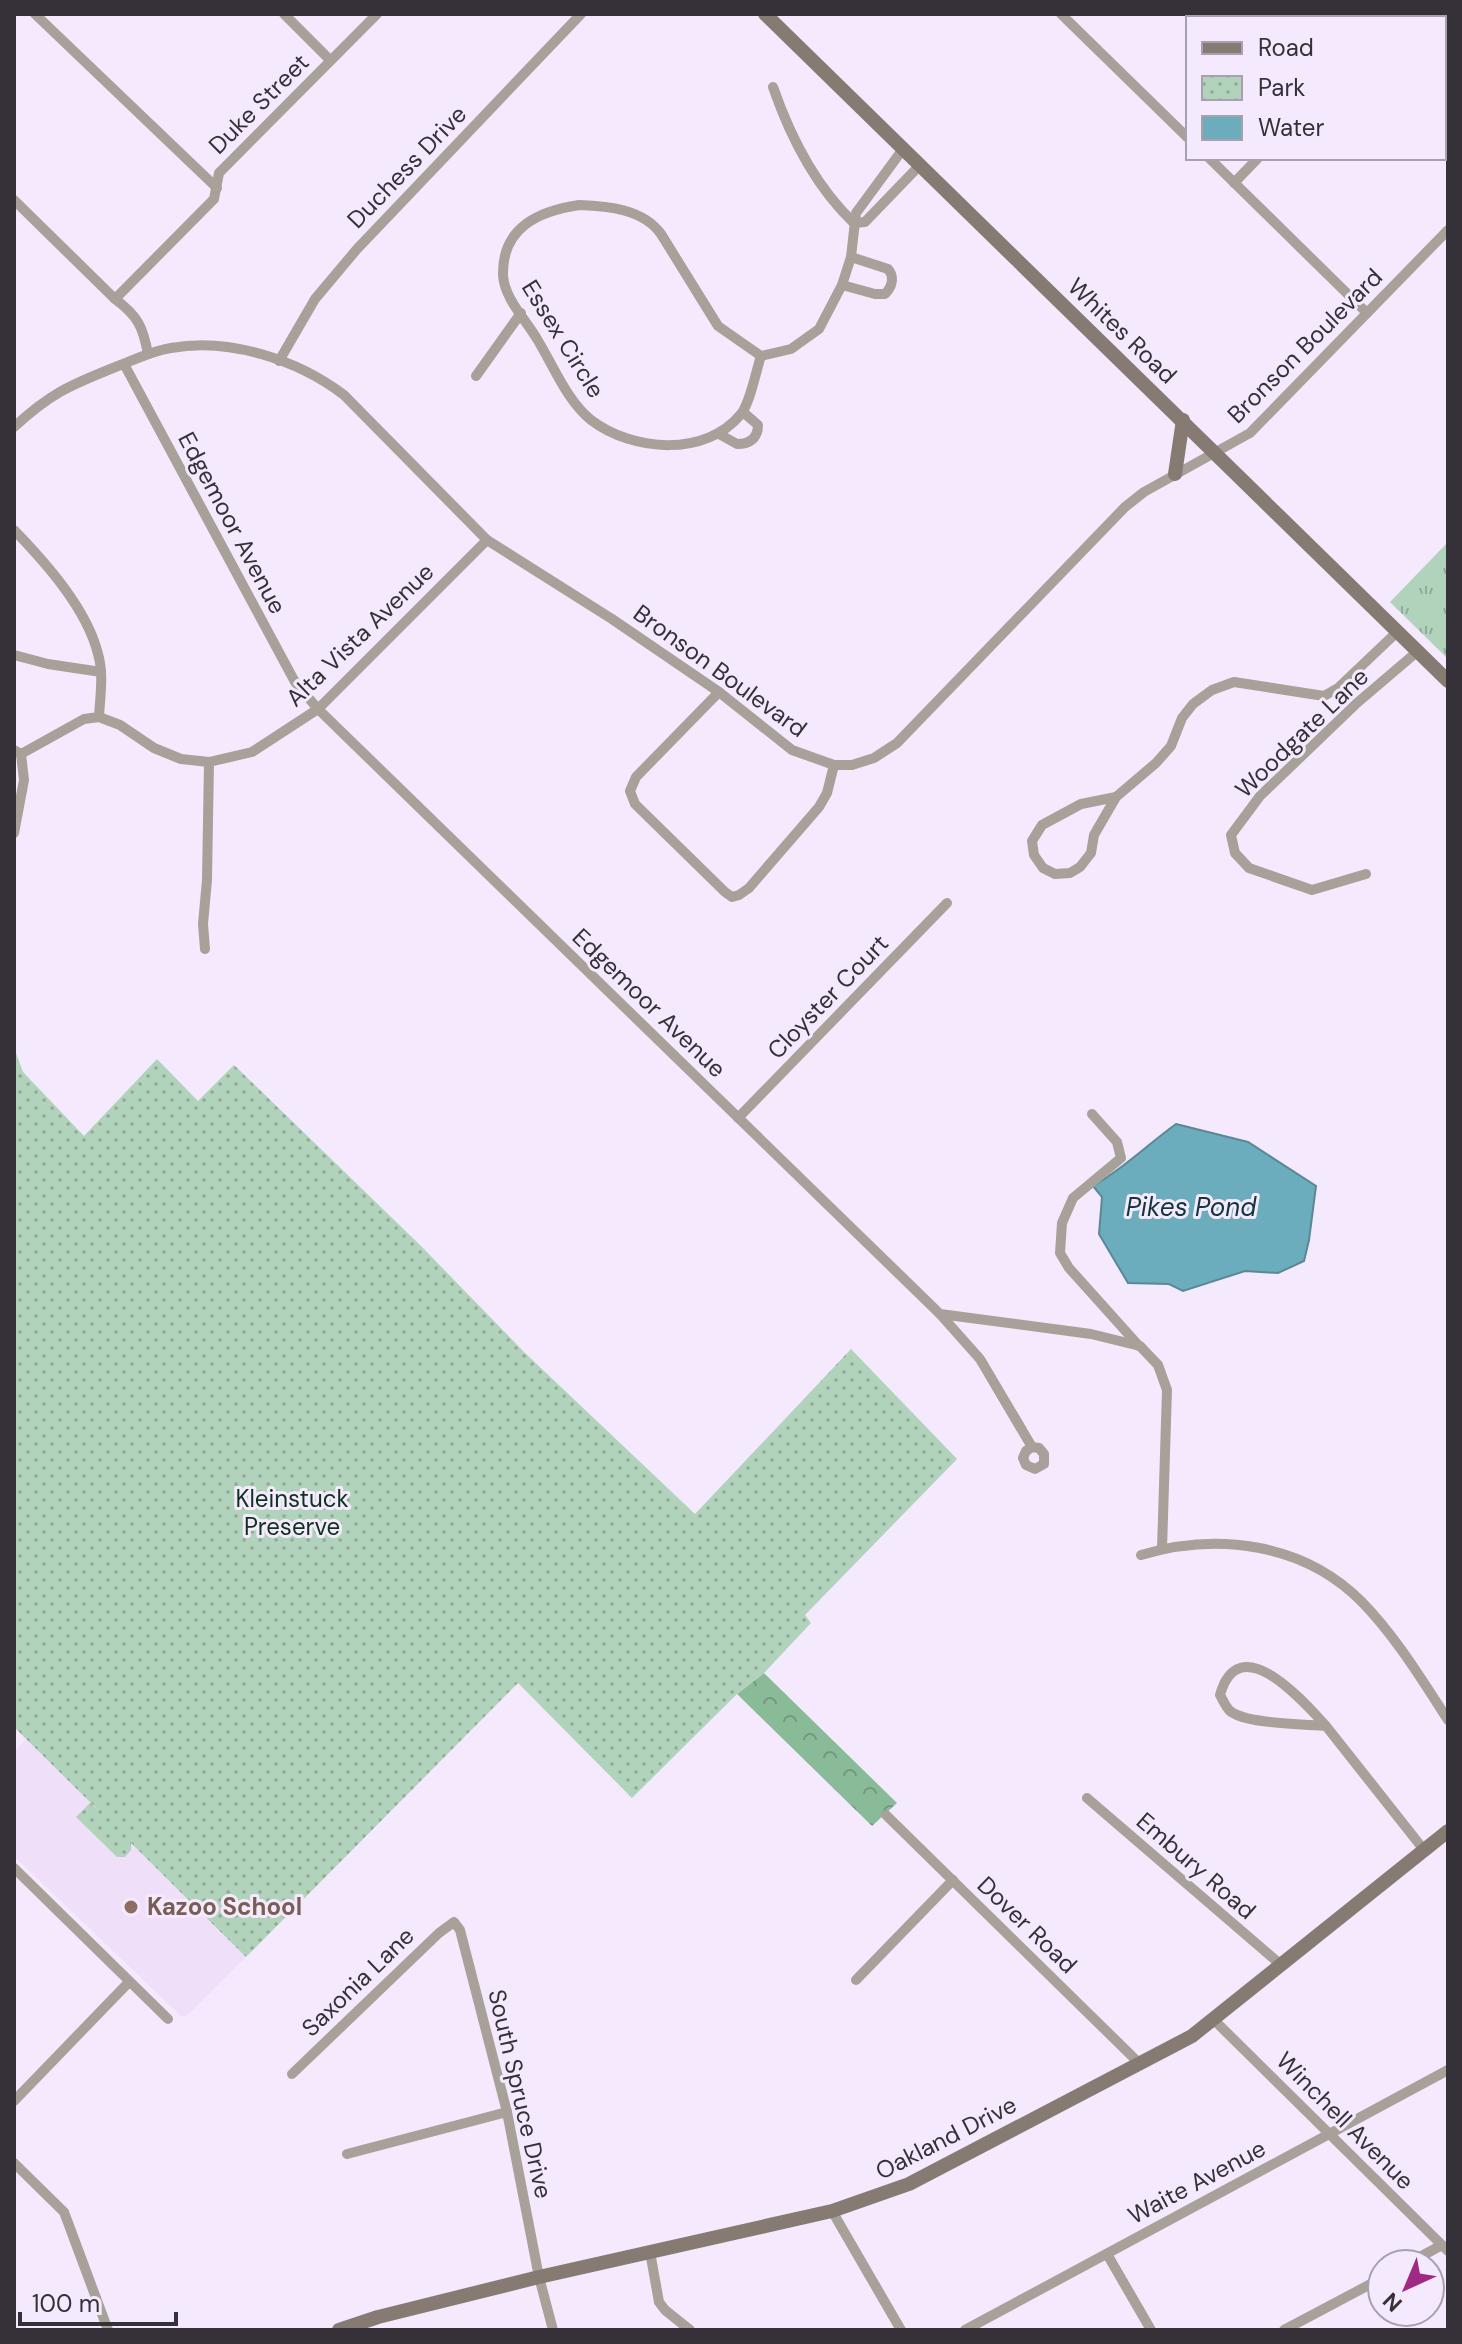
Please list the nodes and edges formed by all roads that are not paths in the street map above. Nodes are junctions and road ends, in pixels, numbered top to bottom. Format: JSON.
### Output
{"nodes":[{"id":1,"x":35,"y":14,"type":"edge"},
{"id":2,"x":284,"y":14,"type":"edge"},
{"id":3,"x":377,"y":14,"type":"edge"},
{"id":4,"x":581,"y":14,"type":"edge"},
{"id":5,"x":765,"y":14,"type":"edge"},
{"id":6,"x":1061,"y":14,"type":"edge"},
{"id":7,"x":330,"y":60,"type":"junction"},
{"id":8,"x":773,"y":87,"type":"dead end"},
{"id":9,"x":1186,"y":136,"type":"edge"},
{"id":10,"x":903,"y":149,"type":"junction"},
{"id":11,"x":1211,"y":160,"type":"edge"},
{"id":12,"x":1256,"y":160,"type":"edge"},
{"id":13,"x":920,"y":165,"type":"junction"},
{"id":14,"x":1234,"y":183,"type":"junction"},
{"id":15,"x":217,"y":188,"type":"junction"},
{"id":16,"x":14,"y":200,"type":"edge"},
{"id":17,"x":854,"y":223,"type":"junction"},
{"id":18,"x":1448,"y":230,"type":"edge"},
{"id":19,"x":851,"y":257,"type":"junction"},
{"id":20,"x":842,"y":285,"type":"junction"},
{"id":21,"x":115,"y":299,"type":"junction"},
{"id":22,"x":521,"y":313,"type":"junction"},
{"id":23,"x":1367,"y":313,"type":"junction"},
{"id":24,"x":148,"y":354,"type":"junction"},
{"id":25,"x":761,"y":356,"type":"junction"},
{"id":26,"x":279,"y":361,"type":"junction"},
{"id":27,"x":124,"y":364,"type":"junction"},
{"id":28,"x":476,"y":376,"type":"dead end"},
{"id":29,"x":743,"y":412,"type":"junction"},
{"id":30,"x":1183,"y":420,"type":"junction"},
{"id":31,"x":16,"y":421,"type":"edge"},
{"id":32,"x":719,"y":434,"type":"junction"},
{"id":33,"x":1215,"y":451,"type":"junction"},
{"id":34,"x":1175,"y":474,"type":"junction"},
{"id":35,"x":14,"y":530,"type":"edge"},
{"id":36,"x":487,"y":540,"type":"junction"},
{"id":37,"x":1398,"y":631,"type":"junction"},
{"id":38,"x":1418,"y":651,"type":"junction"},
{"id":39,"x":14,"y":655,"type":"edge"},
{"id":40,"x":101,"y":672,"type":"junction"},
{"id":41,"x":1448,"y":681,"type":"edge"},
{"id":42,"x":719,"y":692,"type":"junction"},
{"id":43,"x":318,"y":709,"type":"junction"},
{"id":44,"x":99,"y":717,"type":"junction"},
{"id":45,"x":17,"y":752,"type":"edge"},
{"id":46,"x":209,"y":762,"type":"junction"},
{"id":47,"x":834,"y":765,"type":"junction"},
{"id":48,"x":1116,"y":797,"type":"junction"},
{"id":49,"x":14,"y":833,"type":"edge"},
{"id":50,"x":1366,"y":874,"type":"dead end"},
{"id":51,"x":947,"y":903,"type":"dead end"},
{"id":52,"x":205,"y":949,"type":"dead end"},
{"id":53,"x":1092,"y":1114,"type":"dead end"},
{"id":54,"x":738,"y":1118,"type":"junction"},
{"id":55,"x":940,"y":1314,"type":"junction"},
{"id":56,"x":1140,"y":1346,"type":"junction"},
{"id":57,"x":1032,"y":1447,"type":"dead end"},
{"id":58,"x":1162,"y":1549,"type":"junction"},
{"id":59,"x":1141,"y":1555,"type":"dead end"},
{"id":60,"x":1448,"y":1720,"type":"edge"},
{"id":61,"x":1326,"y":1726,"type":"junction"},
{"id":62,"x":1087,"y":1798,"type":"dead end"},
{"id":63,"x":886,"y":1815,"type":"dead end"},
{"id":64,"x":1448,"y":1831,"type":"edge"},
{"id":65,"x":1424,"y":1850,"type":"junction"},
{"id":66,"x":14,"y":1868,"type":"edge"},
{"id":67,"x":953,"y":1880,"type":"junction"},
{"id":68,"x":454,"y":1922,"type":"joint"},
{"id":69,"x":1280,"y":1964,"type":"junction"},
{"id":70,"x":856,"y":1980,"type":"dead end"},
{"id":71,"x":129,"y":1982,"type":"junction"},
{"id":72,"x":168,"y":2019,"type":"dead end"},
{"id":73,"x":1214,"y":2020,"type":"junction"},
{"id":74,"x":1140,"y":2064,"type":"junction"},
{"id":75,"x":1448,"y":2070,"type":"edge"},
{"id":76,"x":292,"y":2074,"type":"dead end"},
{"id":77,"x":14,"y":2101,"type":"edge"},
{"id":78,"x":507,"y":2112,"type":"junction"},
{"id":79,"x":1329,"y":2133,"type":"junction"},
{"id":80,"x":347,"y":2154,"type":"dead end"},
{"id":81,"x":14,"y":2163,"type":"edge"},
{"id":82,"x":832,"y":2211,"type":"junction"},
{"id":83,"x":1445,"y":2248,"type":"edge"},
{"id":84,"x":650,"y":2252,"type":"junction"},
{"id":85,"x":1107,"y":2254,"type":"junction"},
{"id":86,"x":539,"y":2277,"type":"junction"},
{"id":87,"x":1366,"y":2286,"type":"edge"},
{"id":88,"x":380,"y":2324,"type":"edge"},
{"id":89,"x":108,"y":2330,"type":"edge"},
{"id":90,"x":339,"y":2330,"type":"edge"},
{"id":91,"x":553,"y":2330,"type":"edge"},
{"id":92,"x":690,"y":2330,"type":"edge"},
{"id":93,"x":901,"y":2330,"type":"edge"},
{"id":94,"x":965,"y":2330,"type":"edge"},
{"id":95,"x":1151,"y":2330,"type":"edge"},
{"id":96,"x":1284,"y":2330,"type":"edge"}],
"edges":[{"from":1,"to":15,"type":"street"},
{"from":2,"to":7,"type":"street"},
{"from":3,"to":7,"type":"street","name":"Duke Street"},
{"from":4,"to":26,"type":"street","name":"Duchess Drive"},
{"from":5,"to":10,"type":"main road","name":"Whites Road"},
{"from":6,"to":9,"type":"street"},
{"from":7,"to":15,"type":"street","name":"Duke Street"},
{"from":8,"to":17,"type":"street"},
{"from":10,"to":13,"type":"main road","name":"Whites Road"},
{"from":10,"to":17,"type":"street"},
{"from":11,"to":14,"type":"street"},
{"from":12,"to":14,"type":"street"},
{"from":13,"to":17,"type":"street"},
{"from":13,"to":30,"type":"main road","name":"Whites Road"},
{"from":14,"to":23,"type":"street"},
{"from":15,"to":21,"type":"street","name":"Duke Street"},
{"from":16,"to":21,"type":"street"},
{"from":17,"to":19,"type":"street"},
{"from":18,"to":23,"type":"street","name":"Bronson Boulevard"},
{"from":19,"to":20,"type":"street"},
{"from":19,"to":20,"type":"street"},
{"from":20,"to":25,"type":"street"},
{"from":21,"to":24,"type":"street"},
{"from":22,"to":25,"type":"street","name":"Essex Circle"},
{"from":22,"to":28,"type":"street"},
{"from":22,"to":32,"type":"street","name":"Essex Circle"},
{"from":23,"to":33,"type":"street","name":"Bronson Boulevard"},
{"from":24,"to":26,"type":"street","name":"Bronson Boulevard"},
{"from":24,"to":27,"type":"street","name":"Bronson Boulevard"},
{"from":25,"to":29,"type":"street","name":"Essex Circle"},
{"from":26,"to":36,"type":"street","name":"Bronson Boulevard"},
{"from":27,"to":31,"type":"street","name":"Bronson Boulevard"},
{"from":27,"to":43,"type":"street","name":"Edgemoor Avenue"},
{"from":29,"to":32,"type":"street","name":"Essex Circle"},
{"from":29,"to":32,"type":"street"},
{"from":30,"to":33,"type":"main road","name":"Whites Road"},
{"from":30,"to":34,"type":"main road"},
{"from":33,"to":34,"type":"street","name":"Bronson Boulevard"},
{"from":33,"to":37,"type":"main road","name":"Whites Road"},
{"from":34,"to":47,"type":"street","name":"Bronson Boulevard"},
{"from":35,"to":40,"type":"street"},
{"from":36,"to":42,"type":"street","name":"Bronson Boulevard"},
{"from":36,"to":43,"type":"street","name":"Alta Vista Avenue"},
{"from":37,"to":38,"type":"main road","name":"Whites Road"},
{"from":37,"to":48,"type":"street","name":"Woodgate Lane"},
{"from":38,"to":41,"type":"main road","name":"Whites Road"},
{"from":38,"to":50,"type":"street","name":"Woodgate Lane"},
{"from":39,"to":40,"type":"street"},
{"from":40,"to":44,"type":"street"},
{"from":42,"to":47,"type":"street","name":"Bronson Boulevard"},
{"from":42,"to":47,"type":"street"},
{"from":43,"to":46,"type":"street","name":"Alta Vista Avenue"},
{"from":43,"to":54,"type":"street","name":"Edgemoor Avenue"},
{"from":44,"to":45,"type":"street"},
{"from":44,"to":46,"type":"street"},
{"from":45,"to":49,"type":"street"},
{"from":46,"to":52,"type":"street"},
{"from":48,"to":48,"type":"street","name":"Woodgate Lane"},
{"from":51,"to":54,"type":"street","name":"Cloyster Court"},
{"from":53,"to":56,"type":"street"},
{"from":54,"to":55,"type":"street","name":"Edgemoor Avenue"},
{"from":55,"to":56,"type":"street"},
{"from":55,"to":57,"type":"street","name":"Edgemoor Avenue"},
{"from":56,"to":58,"type":"street"},
{"from":58,"to":59,"type":"street"},
{"from":58,"to":60,"type":"street"},
{"from":61,"to":61,"type":"street"},
{"from":61,"to":65,"type":"street"},
{"from":62,"to":69,"type":"street","name":"Embury Road"},
{"from":63,"to":67,"type":"street","name":"Dover Road"},
{"from":64,"to":65,"type":"main road","name":"Oakland Drive"},
{"from":65,"to":69,"type":"main road","name":"Oakland Drive"},
{"from":66,"to":71,"type":"street"},
{"from":67,"to":70,"type":"street"},
{"from":67,"to":74,"type":"street","name":"Dover Road"},
{"from":68,"to":76,"type":"street","name":"Saxonia Lane"},
{"from":68,"to":78,"type":"street","name":"South Spruce Drive"},
{"from":69,"to":73,"type":"main road","name":"Oakland Drive"},
{"from":71,"to":72,"type":"street"},
{"from":71,"to":77,"type":"street"},
{"from":73,"to":74,"type":"main road","name":"Oakland Drive"},
{"from":73,"to":79,"type":"street","name":"Winchell Avenue"},
{"from":74,"to":82,"type":"main road","name":"Oakland Drive"},
{"from":75,"to":79,"type":"street","name":"Waite Avenue"},
{"from":78,"to":80,"type":"street"},
{"from":78,"to":86,"type":"street","name":"South Spruce Drive"},
{"from":79,"to":83,"type":"street","name":"Winchell Avenue"},
{"from":79,"to":85,"type":"street","name":"Waite Avenue"},
{"from":81,"to":89,"type":"street"},
{"from":82,"to":84,"type":"main road","name":"Oakland Drive"},
{"from":82,"to":93,"type":"street"},
{"from":84,"to":86,"type":"main road","name":"Oakland Drive"},
{"from":84,"to":92,"type":"street"},
{"from":85,"to":94,"type":"street","name":"Waite Avenue"},
{"from":85,"to":95,"type":"street"},
{"from":86,"to":88,"type":"main road","name":"Oakland Drive"},
{"from":86,"to":91,"type":"street","name":"South Spruce Drive"},
{"from":87,"to":96,"type":"street"},
{"from":88,"to":90,"type":"main road","name":"Oakland Drive"}]}
